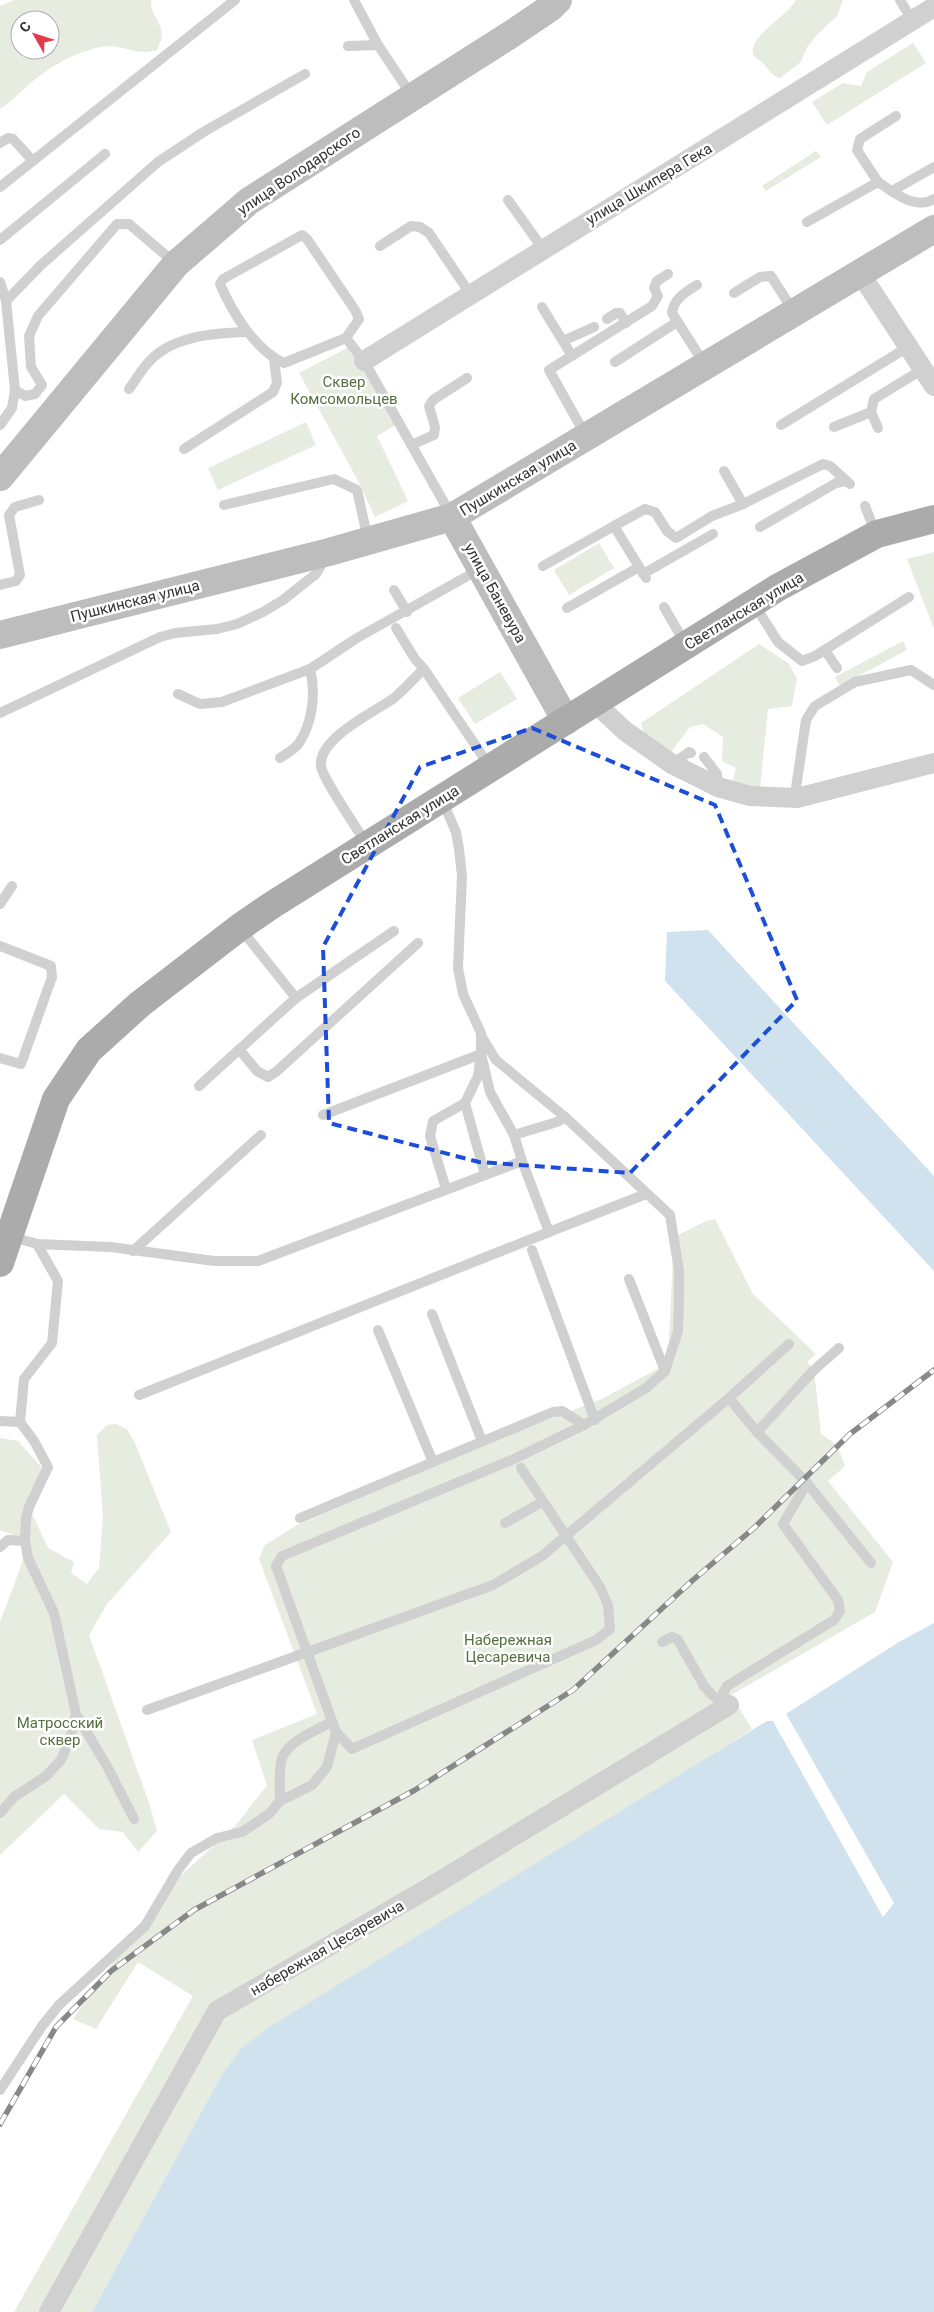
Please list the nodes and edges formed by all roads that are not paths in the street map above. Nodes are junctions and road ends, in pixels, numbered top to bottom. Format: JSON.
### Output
{"nodes":[{"id":1,"x":235,"y":0,"type":"edge"},
{"id":2,"x":354,"y":0,"type":"edge"},
{"id":3,"x":900,"y":0,"type":"edge"},
{"id":4,"x":551,"y":3,"type":"edge"},
{"id":5,"x":934,"y":7,"type":"edge"},
{"id":6,"x":906,"y":10,"type":"dead end"},
{"id":7,"x":378,"y":45,"type":"junction"},
{"id":8,"x":348,"y":46,"type":"dead end"},
{"id":9,"x":306,"y":74,"type":"dead end"},
{"id":10,"x":413,"y":97,"type":"junction"},
{"id":11,"x":896,"y":116,"type":"dead end"},
{"id":12,"x":0,"y":143,"type":"edge"},
{"id":13,"x":105,"y":154,"type":"dead end"},
{"id":14,"x":33,"y":161,"type":"junction"},
{"id":15,"x":934,"y":167,"type":"edge"},
{"id":16,"x":878,"y":182,"type":"junction"},
{"id":17,"x":0,"y":188,"type":"edge"},
{"id":18,"x":892,"y":191,"type":"junction"},
{"id":19,"x":934,"y":199,"type":"edge"},
{"id":20,"x":508,"y":200,"type":"dead end"},
{"id":21,"x":806,"y":222,"type":"dead end"},
{"id":22,"x":934,"y":229,"type":"edge"},
{"id":23,"x":0,"y":240,"type":"edge"},
{"id":24,"x":380,"y":246,"type":"dead end"},
{"id":25,"x":543,"y":249,"type":"junction"},
{"id":26,"x":176,"y":264,"type":"junction"},
{"id":27,"x":860,"y":273,"type":"junction"},
{"id":28,"x":668,"y":274,"type":"dead end"},
{"id":29,"x":0,"y":282,"type":"edge"},
{"id":30,"x":697,"y":285,"type":"dead end"},
{"id":31,"x":734,"y":293,"type":"dead end"},
{"id":32,"x":471,"y":295,"type":"junction"},
{"id":33,"x":6,"y":302,"type":"junction"},
{"id":34,"x":542,"y":307,"type":"dead end"},
{"id":35,"x":794,"y":313,"type":"junction"},
{"id":36,"x":608,"y":319,"type":"dead end"},
{"id":37,"x":677,"y":322,"type":"junction"},
{"id":38,"x":626,"y":323,"type":"junction"},
{"id":39,"x":594,"y":327,"type":"dead end"},
{"id":40,"x":247,"y":332,"type":"junction"},
{"id":41,"x":346,"y":338,"type":"junction"},
{"id":42,"x":563,"y":341,"type":"junction"},
{"id":43,"x":908,"y":346,"type":"junction"},
{"id":44,"x":572,"y":356,"type":"junction"},
{"id":45,"x":274,"y":359,"type":"junction"},
{"id":46,"x":364,"y":361,"type":"junction"},
{"id":47,"x":615,"y":362,"type":"dead end"},
{"id":48,"x":705,"y":366,"type":"junction"},
{"id":49,"x":467,"y":378,"type":"dead end"},
{"id":50,"x":929,"y":378,"type":"edge"},
{"id":51,"x":129,"y":389,"type":"dead end"},
{"id":52,"x":15,"y":390,"type":"junction"},
{"id":53,"x":871,"y":412,"type":"junction"},
{"id":54,"x":780,"y":425,"type":"dead end"},
{"id":55,"x":0,"y":426,"type":"edge"},
{"id":56,"x":834,"y":427,"type":"dead end"},
{"id":57,"x":878,"y":428,"type":"dead end"},
{"id":58,"x":587,"y":437,"type":"junction"},
{"id":59,"x":412,"y":445,"type":"junction"},
{"id":60,"x":184,"y":449,"type":"dead end"},
{"id":61,"x":724,"y":471,"type":"dead end"},
{"id":62,"x":0,"y":477,"type":"edge"},
{"id":63,"x":39,"y":500,"type":"dead end"},
{"id":64,"x":743,"y":504,"type":"junction"},
{"id":65,"x":224,"y":505,"type":"dead end"},
{"id":66,"x":865,"y":506,"type":"dead end"},
{"id":67,"x":452,"y":517,"type":"junction"},
{"id":68,"x":934,"y":519,"type":"edge"},
{"id":69,"x":614,"y":526,"type":"junction"},
{"id":70,"x":760,"y":527,"type":"dead end"},
{"id":71,"x":713,"y":534,"type":"dead end"},
{"id":72,"x":877,"y":534,"type":"junction"},
{"id":73,"x":369,"y":541,"type":"junction"},
{"id":74,"x":329,"y":552,"type":"junction"},
{"id":75,"x":543,"y":566,"type":"dead end"},
{"id":76,"x":480,"y":568,"type":"junction"},
{"id":77,"x":643,"y":573,"type":"junction"},
{"id":78,"x":0,"y":585,"type":"edge"},
{"id":79,"x":394,"y":590,"type":"dead end"},
{"id":80,"x":910,"y":597,"type":"dead end"},
{"id":81,"x":753,"y":604,"type":"junction"},
{"id":82,"x":664,"y":607,"type":"dead end"},
{"id":83,"x":567,"y":608,"type":"dead end"},
{"id":84,"x":407,"y":612,"type":"junction"},
{"id":85,"x":396,"y":628,"type":"dead end"},
{"id":86,"x":0,"y":635,"type":"edge"},
{"id":87,"x":686,"y":645,"type":"junction"},
{"id":88,"x":826,"y":650,"type":"junction"},
{"id":89,"x":837,"y":668,"type":"dead end"},
{"id":90,"x":424,"y":669,"type":"junction"},
{"id":91,"x":310,"y":670,"type":"junction"},
{"id":92,"x":934,"y":685,"type":"edge"},
{"id":93,"x":178,"y":694,"type":"dead end"},
{"id":94,"x":595,"y":703,"type":"junction"},
{"id":95,"x":0,"y":713,"type":"edge"},
{"id":96,"x":566,"y":721,"type":"junction"},
{"id":97,"x":691,"y":753,"type":"dead end"},
{"id":98,"x":704,"y":757,"type":"dead end"},
{"id":99,"x":280,"y":758,"type":"dead end"},
{"id":100,"x":934,"y":763,"type":"edge"},
{"id":101,"x":672,"y":764,"type":"junction"},
{"id":102,"x":491,"y":768,"type":"junction"},
{"id":103,"x":718,"y":786,"type":"junction"},
{"id":104,"x":798,"y":798,"type":"junction"},
{"id":105,"x":442,"y":799,"type":"junction"},
{"id":106,"x":368,"y":846,"type":"junction"},
{"id":107,"x":12,"y":886,"type":"dead end"},
{"id":108,"x":0,"y":904,"type":"edge"},
{"id":109,"x":240,"y":927,"type":"junction"},
{"id":110,"x":394,"y":931,"type":"dead end"},
{"id":111,"x":418,"y":943,"type":"dead end"},
{"id":112,"x":0,"y":946,"type":"edge"},
{"id":113,"x":296,"y":998,"type":"junction"},
{"id":114,"x":480,"y":1033,"type":"junction"},
{"id":115,"x":239,"y":1049,"type":"junction"},
{"id":116,"x":481,"y":1054,"type":"junction"},
{"id":117,"x":0,"y":1058,"type":"edge"},
{"id":118,"x":199,"y":1086,"type":"dead end"},
{"id":119,"x":465,"y":1103,"type":"junction"},
{"id":120,"x":323,"y":1115,"type":"dead end"},
{"id":121,"x":566,"y":1117,"type":"junction"},
{"id":122,"x":260,"y":1135,"type":"dead end"},
{"id":123,"x":514,"y":1135,"type":"junction"},
{"id":124,"x":522,"y":1161,"type":"junction"},
{"id":125,"x":485,"y":1175,"type":"junction"},
{"id":126,"x":446,"y":1189,"type":"junction"},
{"id":127,"x":646,"y":1194,"type":"junction"},
{"id":128,"x":549,"y":1232,"type":"junction"},
{"id":129,"x":37,"y":1244,"type":"junction"},
{"id":130,"x":3,"y":1250,"type":"edge"},
{"id":131,"x":532,"y":1250,"type":"dead end"},
{"id":132,"x":133,"y":1251,"type":"junction"},
{"id":133,"x":629,"y":1279,"type":"dead end"},
{"id":134,"x":432,"y":1314,"type":"dead end"},
{"id":135,"x":378,"y":1330,"type":"dead end"},
{"id":136,"x":789,"y":1344,"type":"dead end"},
{"id":137,"x":839,"y":1348,"type":"dead end"},
{"id":138,"x":665,"y":1371,"type":"junction"},
{"id":139,"x":139,"y":1395,"type":"dead end"},
{"id":140,"x":729,"y":1398,"type":"junction"},
{"id":141,"x":595,"y":1420,"type":"junction"},
{"id":142,"x":0,"y":1421,"type":"edge"},
{"id":143,"x":20,"y":1422,"type":"junction"},
{"id":144,"x":584,"y":1425,"type":"junction"},
{"id":145,"x":758,"y":1432,"type":"junction"},
{"id":146,"x":482,"y":1442,"type":"junction"},
{"id":147,"x":433,"y":1462,"type":"junction"},
{"id":148,"x":521,"y":1468,"type":"dead end"},
{"id":149,"x":807,"y":1483,"type":"junction"},
{"id":150,"x":542,"y":1502,"type":"junction"},
{"id":151,"x":300,"y":1518,"type":"dead end"},
{"id":152,"x":505,"y":1523,"type":"dead end"},
{"id":153,"x":565,"y":1534,"type":"junction"},
{"id":154,"x":26,"y":1541,"type":"junction"},
{"id":155,"x":0,"y":1547,"type":"edge"},
{"id":156,"x":871,"y":1563,"type":"dead end"},
{"id":157,"x":662,"y":1642,"type":"dead end"},
{"id":158,"x":308,"y":1652,"type":"junction"},
{"id":159,"x":729,"y":1705,"type":"junction"},
{"id":160,"x":147,"y":1710,"type":"dead end"},
{"id":161,"x":76,"y":1714,"type":"junction"},
{"id":162,"x":331,"y":1722,"type":"junction"},
{"id":163,"x":336,"y":1732,"type":"junction"},
{"id":164,"x":280,"y":1801,"type":"junction"},
{"id":165,"x":0,"y":1814,"type":"edge"},
{"id":166,"x":134,"y":1819,"type":"dead end"},
{"id":167,"x":0,"y":2090,"type":"edge"},
{"id":168,"x":49,"y":2312,"type":"edge"}],
"edges":[{"from":1,"to":14,"type":"lane"},
{"from":2,"to":7,"type":"lane"},
{"from":3,"to":6,"type":"lane"},
{"from":4,"to":10,"type":"main road","name":"улица Володарского"},
{"from":5,"to":25,"type":"street","name":"улица Шкипера Гека"},
{"from":7,"to":8,"type":"lane"},
{"from":7,"to":10,"type":"lane"},
{"from":9,"to":33,"type":"lane"},
{"from":10,"to":26,"type":"main road","name":"улица Володарского"},
{"from":11,"to":16,"type":"lane"},
{"from":12,"to":14,"type":"lane"},
{"from":13,"to":23,"type":"lane"},
{"from":14,"to":17,"type":"lane"},
{"from":15,"to":18,"type":"lane"},
{"from":16,"to":18,"type":"lane"},
{"from":16,"to":21,"type":"lane"},
{"from":18,"to":19,"type":"lane"},
{"from":20,"to":25,"type":"lane"},
{"from":22,"to":27,"type":"main road","name":"Пушкинская улица"},
{"from":24,"to":32,"type":"lane"},
{"from":25,"to":32,"type":"street","name":"улица Шкипера Гека"},
{"from":26,"to":52,"type":"lane"},
{"from":26,"to":62,"type":"main road","name":"улица Володарского"},
{"from":27,"to":35,"type":"main road","name":"Пушкинская улица"},
{"from":27,"to":43,"type":"street"},
{"from":28,"to":38,"type":"lane"},
{"from":29,"to":33,"type":"lane"},
{"from":30,"to":37,"type":"lane"},
{"from":31,"to":35,"type":"lane"},
{"from":32,"to":46,"type":"street","name":"улица Шкипера Гека"},
{"from":33,"to":52,"type":"lane"},
{"from":34,"to":42,"type":"lane"},
{"from":35,"to":48,"type":"main road","name":"Пушкинская улица"},
{"from":36,"to":38,"type":"lane"},
{"from":37,"to":47,"type":"lane"},
{"from":37,"to":48,"type":"lane"},
{"from":38,"to":44,"type":"lane"},
{"from":39,"to":42,"type":"lane"},
{"from":40,"to":41,"type":"lane"},
{"from":40,"to":45,"type":"lane"},
{"from":40,"to":51,"type":"lane"},
{"from":41,"to":45,"type":"lane"},
{"from":41,"to":46,"type":"lane","name":"улица Баневура"},
{"from":42,"to":44,"type":"lane"},
{"from":43,"to":50,"type":"street"},
{"from":43,"to":54,"type":"lane"},
{"from":44,"to":58,"type":"lane"},
{"from":45,"to":60,"type":"lane"},
{"from":46,"to":59,"type":"lane","name":"улица Баневура"},
{"from":48,"to":58,"type":"main road","name":"Пушкинская улица"},
{"from":49,"to":59,"type":"lane"},
{"from":50,"to":53,"type":"lane"},
{"from":52,"to":55,"type":"lane"},
{"from":53,"to":56,"type":"lane"},
{"from":53,"to":57,"type":"lane"},
{"from":58,"to":67,"type":"main road","name":"Пушкинская улица"},
{"from":59,"to":67,"type":"lane","name":"улица Баневура"},
{"from":61,"to":64,"type":"lane"},
{"from":63,"to":78,"type":"lane"},
{"from":64,"to":69,"type":"lane"},
{"from":64,"to":70,"type":"lane"},
{"from":65,"to":73,"type":"lane"},
{"from":66,"to":72,"type":"lane"},
{"from":67,"to":73,"type":"main road","name":"Пушкинская улица"},
{"from":67,"to":76,"type":"main road","name":"улица Баневура"},
{"from":68,"to":72,"type":"main road","name":"Светланская улица"},
{"from":69,"to":75,"type":"lane"},
{"from":69,"to":77,"type":"lane"},
{"from":71,"to":77,"type":"lane"},
{"from":72,"to":81,"type":"main road","name":"Светланская улица"},
{"from":73,"to":74,"type":"main road","name":"Пушкинская улица"},
{"from":74,"to":86,"type":"main road","name":"Пушкинская улица"},
{"from":74,"to":95,"type":"lane"},
{"from":76,"to":84,"type":"lane"},
{"from":76,"to":96,"type":"main road","name":"улица Баневура"},
{"from":77,"to":83,"type":"lane"},
{"from":79,"to":84,"type":"lane"},
{"from":80,"to":88,"type":"lane"},
{"from":81,"to":87,"type":"main road","name":"Светланская улица"},
{"from":81,"to":88,"type":"lane"},
{"from":82,"to":87,"type":"lane"},
{"from":84,"to":91,"type":"lane"},
{"from":85,"to":90,"type":"lane"},
{"from":87,"to":94,"type":"main road","name":"Светланская улица"},
{"from":88,"to":89,"type":"lane"},
{"from":90,"to":102,"type":"lane"},
{"from":90,"to":106,"type":"lane"},
{"from":91,"to":93,"type":"lane"},
{"from":91,"to":99,"type":"lane"},
{"from":92,"to":104,"type":"lane"},
{"from":94,"to":96,"type":"main road","name":"Светланская улица"},
{"from":94,"to":101,"type":"street"},
{"from":96,"to":102,"type":"main road","name":"Светланская улица"},
{"from":97,"to":101,"type":"lane"},
{"from":98,"to":103,"type":"lane"},
{"from":100,"to":104,"type":"street"},
{"from":101,"to":103,"type":"street"},
{"from":102,"to":105,"type":"main road","name":"Светланская улица"},
{"from":103,"to":104,"type":"street"},
{"from":105,"to":106,"type":"main road","name":"Светланская улица"},
{"from":105,"to":114,"type":"lane"},
{"from":106,"to":109,"type":"main road","name":"Светланская улица"},
{"from":107,"to":108,"type":"lane"},
{"from":109,"to":113,"type":"lane"},
{"from":109,"to":130,"type":"main road","name":"Светланская улица"},
{"from":110,"to":113,"type":"lane"},
{"from":111,"to":115,"type":"lane"},
{"from":112,"to":117,"type":"lane"},
{"from":113,"to":115,"type":"lane"},
{"from":114,"to":116,"type":"lane"},
{"from":114,"to":121,"type":"lane"},
{"from":115,"to":118,"type":"lane"},
{"from":116,"to":119,"type":"lane"},
{"from":116,"to":120,"type":"lane"},
{"from":116,"to":123,"type":"lane"},
{"from":119,"to":125,"type":"lane"},
{"from":119,"to":126,"type":"lane"},
{"from":121,"to":123,"type":"lane"},
{"from":121,"to":127,"type":"lane"},
{"from":122,"to":132,"type":"lane"},
{"from":123,"to":124,"type":"lane"},
{"from":124,"to":125,"type":"lane"},
{"from":124,"to":128,"type":"lane"},
{"from":125,"to":126,"type":"lane"},
{"from":126,"to":132,"type":"lane"},
{"from":127,"to":128,"type":"lane"},
{"from":127,"to":138,"type":"lane"},
{"from":128,"to":139,"type":"lane"},
{"from":129,"to":130,"type":"lane"},
{"from":129,"to":132,"type":"lane"},
{"from":129,"to":143,"type":"lane"},
{"from":131,"to":141,"type":"lane"},
{"from":133,"to":138,"type":"lane"},
{"from":134,"to":146,"type":"lane"},
{"from":135,"to":147,"type":"lane"},
{"from":136,"to":140,"type":"lane"},
{"from":137,"to":145,"type":"lane"},
{"from":138,"to":141,"type":"lane"},
{"from":140,"to":145,"type":"lane"},
{"from":140,"to":153,"type":"lane"},
{"from":141,"to":144,"type":"lane"},
{"from":142,"to":143,"type":"lane"},
{"from":143,"to":154,"type":"lane"},
{"from":144,"to":146,"type":"lane"},
{"from":144,"to":158,"type":"lane"},
{"from":145,"to":149,"type":"lane"},
{"from":146,"to":147,"type":"lane"},
{"from":147,"to":151,"type":"lane"},
{"from":148,"to":150,"type":"lane"},
{"from":149,"to":156,"type":"lane"},
{"from":149,"to":159,"type":"lane"},
{"from":150,"to":152,"type":"lane"},
{"from":150,"to":153,"type":"lane"},
{"from":153,"to":158,"type":"lane"},
{"from":153,"to":163,"type":"lane"},
{"from":154,"to":155,"type":"lane"},
{"from":154,"to":161,"type":"lane"},
{"from":157,"to":159,"type":"lane"},
{"from":158,"to":160,"type":"lane"},
{"from":158,"to":162,"type":"lane"},
{"from":159,"to":168,"type":"street","name":"набережная Цесаревича"},
{"from":161,"to":165,"type":"lane"},
{"from":161,"to":166,"type":"lane"},
{"from":162,"to":163,"type":"lane"},
{"from":162,"to":164,"type":"lane"},
{"from":163,"to":164,"type":"lane"},
{"from":164,"to":167,"type":"lane"}]}
